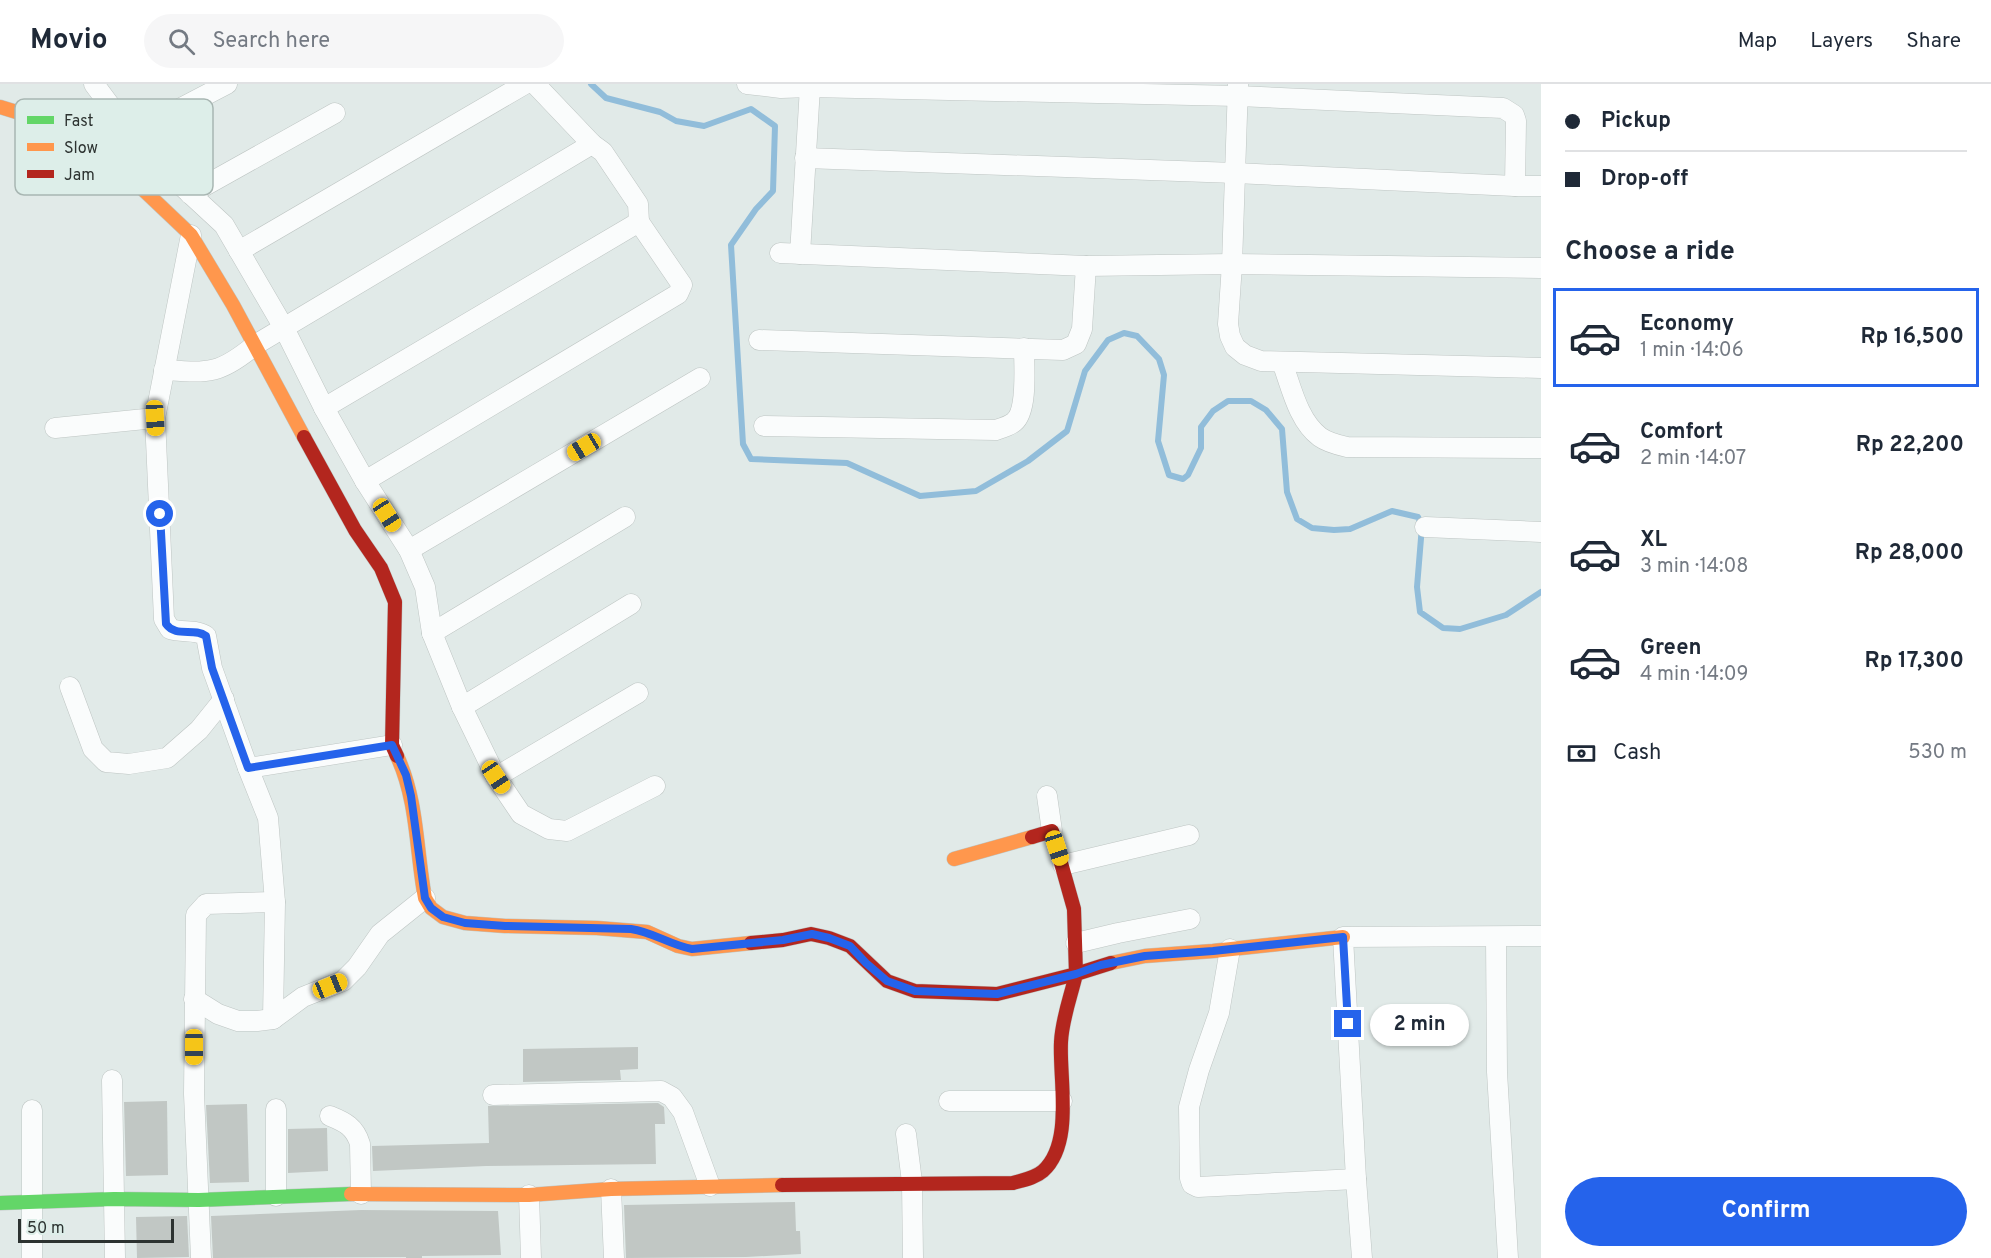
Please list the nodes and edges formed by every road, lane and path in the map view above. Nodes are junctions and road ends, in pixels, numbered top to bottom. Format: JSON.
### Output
{"nodes":[{"id":1,"x":94,"y":84,"type":"edge"},
{"id":2,"x":227,"y":84,"type":"edge"},
{"id":3,"x":525,"y":84,"type":"edge"},
{"id":4,"x":535,"y":84,"type":"edge"},
{"id":5,"x":747,"y":84,"type":"edge"},
{"id":6,"x":810,"y":87,"type":"junction"},
{"id":7,"x":1238,"y":90,"type":"edge"},
{"id":8,"x":105,"y":99,"type":"edge"},
{"id":9,"x":198,"y":99,"type":"edge"},
{"id":10,"x":0,"y":107,"type":"edge"},
{"id":11,"x":15,"y":112,"type":"edge"},
{"id":12,"x":335,"y":113,"type":"dead end"},
{"id":13,"x":592,"y":144,"type":"junction"},
{"id":14,"x":805,"y":158,"type":"junction"},
{"id":15,"x":1235,"y":173,"type":"junction"},
{"id":16,"x":213,"y":181,"type":"edge"},
{"id":17,"x":1515,"y":186,"type":"junction"},
{"id":18,"x":1541,"y":186,"type":"edge"},
{"id":19,"x":149,"y":195,"type":"edge"},
{"id":20,"x":191,"y":195,"type":"edge"},
{"id":21,"x":639,"y":222,"type":"junction"},
{"id":22,"x":190,"y":235,"type":"junction"},
{"id":23,"x":239,"y":251,"type":"junction"},
{"id":24,"x":780,"y":253,"type":"dead end"},
{"id":25,"x":800,"y":254,"type":"junction"},
{"id":26,"x":1232,"y":264,"type":"junction"},
{"id":27,"x":1086,"y":266,"type":"junction"},
{"id":28,"x":1541,"y":268,"type":"edge"},
{"id":29,"x":284,"y":328,"type":"junction"},
{"id":30,"x":759,"y":340,"type":"dead end"},
{"id":31,"x":255,"y":345,"type":"junction"},
{"id":32,"x":1024,"y":348,"type":"junction"},
{"id":33,"x":1282,"y":362,"type":"junction"},
{"id":34,"x":1541,"y":368,"type":"edge"},
{"id":35,"x":164,"y":370,"type":"junction"},
{"id":36,"x":700,"y":378,"type":"dead end"},
{"id":37,"x":324,"y":408,"type":"junction"},
{"id":38,"x":155,"y":418,"type":"junction"},
{"id":39,"x":764,"y":426,"type":"dead end"},
{"id":40,"x":55,"y":428,"type":"dead end"},
{"id":41,"x":1541,"y":447,"type":"edge"},
{"id":42,"x":365,"y":481,"type":"junction"},
{"id":43,"x":625,"y":517,"type":"dead end"},
{"id":44,"x":1425,"y":527,"type":"dead end"},
{"id":45,"x":1541,"y":532,"type":"edge"},
{"id":46,"x":409,"y":550,"type":"junction"},
{"id":47,"x":631,"y":604,"type":"dead end"},
{"id":48,"x":432,"y":633,"type":"junction"},
{"id":49,"x":70,"y":687,"type":"dead end"},
{"id":50,"x":638,"y":693,"type":"dead end"},
{"id":51,"x":224,"y":699,"type":"junction"},
{"id":52,"x":462,"y":707,"type":"junction"},
{"id":53,"x":392,"y":745,"type":"junction"},
{"id":54,"x":248,"y":768,"type":"junction"},
{"id":55,"x":496,"y":777,"type":"junction"},
{"id":56,"x":655,"y":786,"type":"dead end"},
{"id":57,"x":1047,"y":796,"type":"dead end"},
{"id":58,"x":1052,"y":831,"type":"junction"},
{"id":59,"x":1189,"y":835,"type":"dead end"},
{"id":60,"x":954,"y":860,"type":"dead end"},
{"id":61,"x":1063,"y":865,"type":"junction"},
{"id":62,"x":425,"y":898,"type":"junction"},
{"id":63,"x":275,"y":902,"type":"junction"},
{"id":64,"x":1190,"y":920,"type":"dead end"},
{"id":65,"x":1541,"y":936,"type":"edge"},
{"id":66,"x":1343,"y":937,"type":"junction"},
{"id":67,"x":1496,"y":937,"type":"junction"},
{"id":68,"x":1076,"y":943,"type":"junction"},
{"id":69,"x":1230,"y":950,"type":"junction"},
{"id":70,"x":1076,"y":974,"type":"junction"},
{"id":71,"x":194,"y":999,"type":"junction"},
{"id":72,"x":273,"y":1019,"type":"junction"},
{"id":73,"x":112,"y":1080,"type":"dead end"},
{"id":74,"x":493,"y":1095,"type":"dead end"},
{"id":75,"x":950,"y":1101,"type":"dead end"},
{"id":76,"x":1062,"y":1101,"type":"junction"},
{"id":77,"x":276,"y":1109,"type":"dead end"},
{"id":78,"x":32,"y":1110,"type":"dead end"},
{"id":79,"x":330,"y":1116,"type":"dead end"},
{"id":80,"x":906,"y":1134,"type":"dead end"},
{"id":81,"x":1356,"y":1179,"type":"junction"},
{"id":82,"x":912,"y":1182,"type":"junction"},
{"id":83,"x":710,"y":1186,"type":"junction"},
{"id":84,"x":611,"y":1189,"type":"junction"},
{"id":85,"x":361,"y":1194,"type":"junction"},
{"id":86,"x":529,"y":1195,"type":"junction"},
{"id":87,"x":276,"y":1196,"type":"junction"},
{"id":88,"x":114,"y":1199,"type":"junction"},
{"id":89,"x":200,"y":1200,"type":"junction"},
{"id":90,"x":32,"y":1202,"type":"junction"},
{"id":91,"x":0,"y":1203,"type":"edge"},
{"id":92,"x":32,"y":1258,"type":"edge"},
{"id":93,"x":115,"y":1258,"type":"edge"},
{"id":94,"x":201,"y":1258,"type":"edge"},
{"id":95,"x":531,"y":1258,"type":"edge"},
{"id":96,"x":614,"y":1258,"type":"edge"},
{"id":97,"x":913,"y":1258,"type":"edge"},
{"id":98,"x":1362,"y":1258,"type":"edge"},
{"id":99,"x":1508,"y":1258,"type":"edge"}],
"edges":[{"from":1,"to":8,"type":"street"},
{"from":2,"to":9,"type":"street"},
{"from":3,"to":23,"type":"street"},
{"from":4,"to":13,"type":"street"},
{"from":5,"to":6,"type":"street"},
{"from":6,"to":7,"type":"street"},
{"from":6,"to":14,"type":"street"},
{"from":7,"to":15,"type":"street"},
{"from":7,"to":17,"type":"street"},
{"from":10,"to":11,"type":"street"},
{"from":12,"to":16,"type":"street"},
{"from":13,"to":21,"type":"street"},
{"from":13,"to":29,"type":"street"},
{"from":14,"to":15,"type":"street"},
{"from":14,"to":25,"type":"street"},
{"from":15,"to":17,"type":"street"},
{"from":15,"to":26,"type":"street"},
{"from":17,"to":18,"type":"street"},
{"from":19,"to":22,"type":"street"},
{"from":20,"to":23,"type":"street"},
{"from":21,"to":37,"type":"street"},
{"from":21,"to":42,"type":"street"},
{"from":22,"to":31,"type":"street"},
{"from":22,"to":35,"type":"street"},
{"from":23,"to":29,"type":"street"},
{"from":24,"to":25,"type":"street"},
{"from":25,"to":27,"type":"street"},
{"from":26,"to":27,"type":"street"},
{"from":26,"to":28,"type":"street"},
{"from":26,"to":33,"type":"street"},
{"from":27,"to":32,"type":"street"},
{"from":29,"to":31,"type":"street"},
{"from":29,"to":37,"type":"street"},
{"from":30,"to":32,"type":"street"},
{"from":31,"to":35,"type":"street"},
{"from":31,"to":53,"type":"street"},
{"from":32,"to":39,"type":"street"},
{"from":33,"to":34,"type":"street"},
{"from":33,"to":41,"type":"street"},
{"from":35,"to":38,"type":"street"},
{"from":36,"to":46,"type":"street"},
{"from":37,"to":42,"type":"street"},
{"from":38,"to":40,"type":"street"},
{"from":38,"to":51,"type":"street"},
{"from":42,"to":46,"type":"street"},
{"from":43,"to":48,"type":"street"},
{"from":44,"to":45,"type":"street"},
{"from":46,"to":48,"type":"street"},
{"from":47,"to":52,"type":"street"},
{"from":48,"to":52,"type":"street"},
{"from":49,"to":51,"type":"street"},
{"from":50,"to":55,"type":"street"},
{"from":51,"to":54,"type":"street"},
{"from":52,"to":55,"type":"street"},
{"from":53,"to":54,"type":"street"},
{"from":53,"to":62,"type":"street"},
{"from":54,"to":63,"type":"street"},
{"from":55,"to":56,"type":"street"},
{"from":57,"to":58,"type":"street"},
{"from":58,"to":60,"type":"street"},
{"from":58,"to":61,"type":"street"},
{"from":59,"to":61,"type":"street"},
{"from":61,"to":68,"type":"street"},
{"from":62,"to":70,"type":"street"},
{"from":62,"to":72,"type":"street"},
{"from":63,"to":71,"type":"street"},
{"from":63,"to":72,"type":"street"},
{"from":64,"to":68,"type":"street"},
{"from":65,"to":67,"type":"street"},
{"from":66,"to":67,"type":"street"},
{"from":66,"to":69,"type":"street"},
{"from":66,"to":81,"type":"street"},
{"from":67,"to":99,"type":"street"},
{"from":68,"to":70,"type":"street"},
{"from":69,"to":70,"type":"street"},
{"from":69,"to":81,"type":"street"},
{"from":70,"to":76,"type":"street"},
{"from":71,"to":72,"type":"street"},
{"from":71,"to":89,"type":"street"},
{"from":73,"to":88,"type":"street"},
{"from":74,"to":83,"type":"street"},
{"from":75,"to":76,"type":"street"},
{"from":76,"to":82,"type":"street"},
{"from":77,"to":87,"type":"street"},
{"from":78,"to":90,"type":"street"},
{"from":79,"to":85,"type":"street"},
{"from":80,"to":82,"type":"street"},
{"from":81,"to":98,"type":"street"},
{"from":82,"to":83,"type":"street"},
{"from":82,"to":97,"type":"street"},
{"from":83,"to":84,"type":"street"},
{"from":84,"to":86,"type":"street"},
{"from":84,"to":96,"type":"street"},
{"from":85,"to":86,"type":"street"},
{"from":85,"to":87,"type":"street"},
{"from":86,"to":95,"type":"street"},
{"from":87,"to":89,"type":"street"},
{"from":88,"to":89,"type":"street"},
{"from":88,"to":90,"type":"street"},
{"from":88,"to":93,"type":"street"},
{"from":89,"to":94,"type":"street"},
{"from":90,"to":91,"type":"street"},
{"from":90,"to":92,"type":"street"}]}
